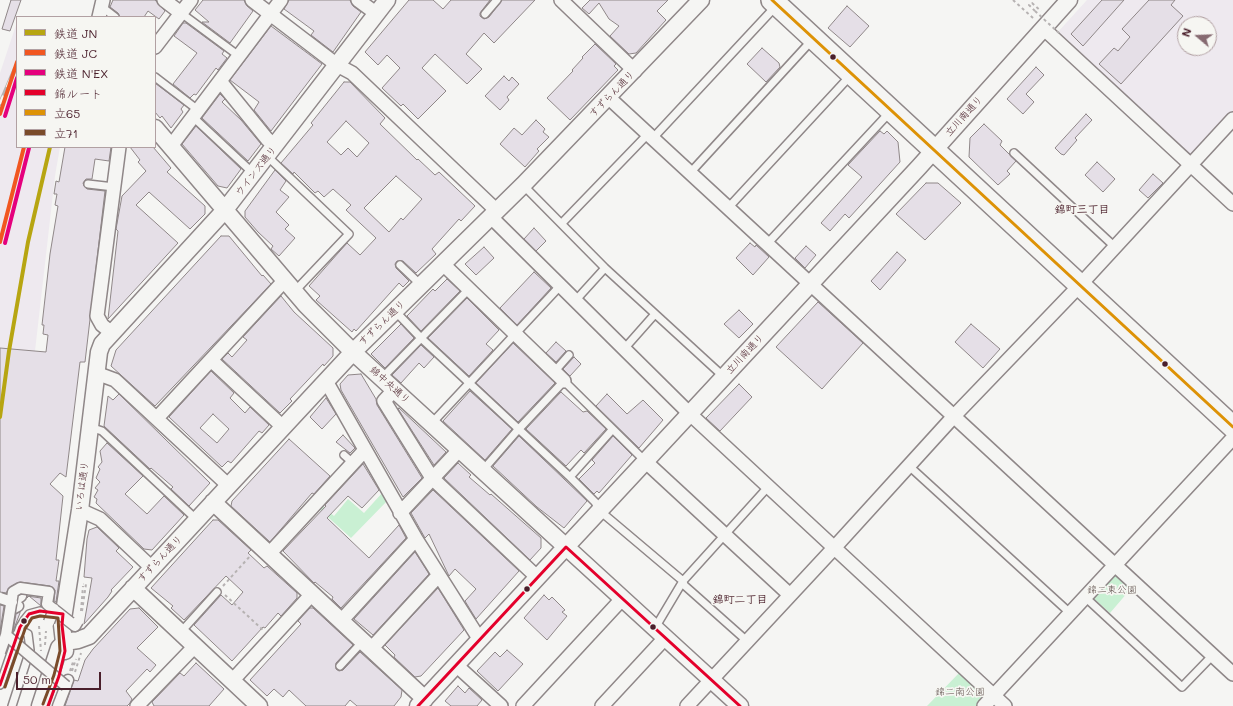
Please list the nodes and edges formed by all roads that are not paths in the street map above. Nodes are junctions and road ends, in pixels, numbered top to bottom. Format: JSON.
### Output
{"nodes":[{"id":1,"x":164,"y":0,"type":"edge"},
{"id":2,"x":191,"y":0,"type":"edge"},
{"id":3,"x":252,"y":0,"type":"edge"},
{"id":4,"x":282,"y":0,"type":"edge"},
{"id":5,"x":358,"y":0,"type":"edge"},
{"id":6,"x":388,"y":0,"type":"edge"},
{"id":7,"x":497,"y":0,"type":"edge"},
{"id":8,"x":561,"y":0,"type":"edge"},
{"id":9,"x":701,"y":0,"type":"edge"},
{"id":10,"x":1069,"y":0,"type":"edge"},
{"id":11,"x":775,"y":2,"type":"edge"},
{"id":12,"x":101,"y":8,"type":"edge"},
{"id":13,"x":181,"y":13,"type":"junction"},
{"id":14,"x":271,"y":14,"type":"junction"},
{"id":15,"x":377,"y":14,"type":"junction"},
{"id":16,"x":485,"y":14,"type":"dead end"},
{"id":17,"x":113,"y":16,"type":"edge"},
{"id":18,"x":1039,"y":24,"type":"junction"},
{"id":19,"x":814,"y":38,"type":"junction"},
{"id":20,"x":156,"y":46,"type":"edge"},
{"id":21,"x":239,"y":56,"type":"junction"},
{"id":22,"x":337,"y":65,"type":"junction"},
{"id":23,"x":635,"y":71,"type":"junction"},
{"id":24,"x":853,"y":74,"type":"junction"},
{"id":25,"x":156,"y":78,"type":"edge"},
{"id":26,"x":220,"y":81,"type":"junction"},
{"id":27,"x":608,"y":98,"type":"junction"},
{"id":28,"x":892,"y":110,"type":"junction"},
{"id":29,"x":196,"y":113,"type":"junction"},
{"id":30,"x":1233,"y":119,"type":"edge"},
{"id":31,"x":156,"y":129,"type":"edge"},
{"id":32,"x":650,"y":136,"type":"junction"},
{"id":33,"x":171,"y":146,"type":"junction"},
{"id":34,"x":119,"y":148,"type":"edge"},
{"id":35,"x":935,"y":150,"type":"junction"},
{"id":36,"x":271,"y":151,"type":"junction"},
{"id":37,"x":1014,"y":153,"type":"dead end"},
{"id":38,"x":1190,"y":165,"type":"junction"},
{"id":39,"x":690,"y":173,"type":"junction"},
{"id":40,"x":254,"y":174,"type":"junction"},
{"id":41,"x":88,"y":184,"type":"dead end"},
{"id":42,"x":523,"y":185,"type":"junction"},
{"id":43,"x":114,"y":187,"type":"junction"},
{"id":44,"x":1233,"y":204,"type":"edge"},
{"id":45,"x":728,"y":208,"type":"junction"},
{"id":46,"x":224,"y":211,"type":"junction"},
{"id":47,"x":494,"y":214,"type":"junction"},
{"id":48,"x":562,"y":223,"type":"junction"},
{"id":49,"x":766,"y":244,"type":"junction"},
{"id":50,"x":1115,"y":247,"type":"junction"},
{"id":51,"x":443,"y":264,"type":"junction"},
{"id":52,"x":400,"y":265,"type":"dead end"},
{"id":53,"x":605,"y":268,"type":"junction"},
{"id":54,"x":810,"y":284,"type":"junction"},
{"id":55,"x":1080,"y":284,"type":"junction"},
{"id":56,"x":421,"y":285,"type":"junction"},
{"id":57,"x":560,"y":286,"type":"junction"},
{"id":58,"x":289,"y":287,"type":"junction"},
{"id":59,"x":469,"y":289,"type":"junction"},
{"id":60,"x":575,"y":300,"type":"junction"},
{"id":61,"x":395,"y":311,"type":"junction"},
{"id":62,"x":655,"y":314,"type":"junction"},
{"id":63,"x":112,"y":333,"type":"junction"},
{"id":64,"x":516,"y":335,"type":"junction"},
{"id":65,"x":421,"y":338,"type":"junction"},
{"id":66,"x":624,"y":349,"type":"junction"},
{"id":67,"x":353,"y":352,"type":"junction"},
{"id":68,"x":569,"y":355,"type":"dead end"},
{"id":69,"x":211,"y":360,"type":"junction"},
{"id":70,"x":554,"y":372,"type":"junction"},
{"id":71,"x":96,"y":373,"type":"junction"},
{"id":72,"x":724,"y":377,"type":"junction"},
{"id":73,"x":382,"y":378,"type":"junction"},
{"id":74,"x":326,"y":381,"type":"junction"},
{"id":75,"x":564,"y":381,"type":"junction"},
{"id":76,"x":470,"y":384,"type":"junction"},
{"id":77,"x":394,"y":389,"type":"junction"},
{"id":78,"x":690,"y":414,"type":"junction"},
{"id":79,"x":955,"y":415,"type":"junction"},
{"id":80,"x":156,"y":418,"type":"junction"},
{"id":81,"x":432,"y":423,"type":"junction"},
{"id":82,"x":283,"y":427,"type":"junction"},
{"id":83,"x":1233,"y":427,"type":"edge"},
{"id":84,"x":89,"y":428,"type":"junction"},
{"id":85,"x":519,"y":430,"type":"junction"},
{"id":86,"x":612,"y":430,"type":"junction"},
{"id":87,"x":1233,"y":438,"type":"edge"},
{"id":88,"x":460,"y":449,"type":"junction"},
{"id":89,"x":365,"y":450,"type":"junction"},
{"id":90,"x":646,"y":462,"type":"junction"},
{"id":91,"x":909,"y":466,"type":"junction"},
{"id":92,"x":483,"y":470,"type":"junction"},
{"id":93,"x":432,"y":478,"type":"junction"},
{"id":94,"x":570,"y":478,"type":"junction"},
{"id":95,"x":228,"y":486,"type":"junction"},
{"id":96,"x":768,"y":487,"type":"junction"},
{"id":97,"x":213,"y":502,"type":"junction"},
{"id":98,"x":80,"y":510,"type":"junction"},
{"id":99,"x":600,"y":510,"type":"junction"},
{"id":100,"x":400,"y":513,"type":"junction"},
{"id":101,"x":197,"y":520,"type":"junction"},
{"id":102,"x":724,"y":536,"type":"junction"},
{"id":103,"x":416,"y":540,"type":"junction"},
{"id":104,"x":566,"y":547,"type":"junction"},
{"id":105,"x":834,"y":548,"type":"junction"},
{"id":106,"x":264,"y":550,"type":"junction"},
{"id":107,"x":1114,"y":565,"type":"junction"},
{"id":108,"x":152,"y":568,"type":"junction"},
{"id":109,"x":438,"y":576,"type":"junction"},
{"id":110,"x":538,"y":578,"type":"junction"},
{"id":111,"x":682,"y":581,"type":"junction"},
{"id":112,"x":133,"y":588,"type":"junction"},
{"id":113,"x":218,"y":591,"type":"road end"},
{"id":114,"x":312,"y":594,"type":"junction"},
{"id":115,"x":790,"y":595,"type":"junction"},
{"id":116,"x":1085,"y":597,"type":"junction"},
{"id":117,"x":0,"y":598,"type":"edge"},
{"id":118,"x":622,"y":599,"type":"junction"},
{"id":119,"x":17,"y":602,"type":"junction"},
{"id":120,"x":1070,"y":613,"type":"junction"},
{"id":121,"x":72,"y":617,"type":"junction"},
{"id":122,"x":341,"y":621,"type":"junction"},
{"id":123,"x":49,"y":622,"type":"road end"},
{"id":124,"x":180,"y":633,"type":"junction"},
{"id":125,"x":660,"y":633,"type":"junction"},
{"id":126,"x":17,"y":634,"type":"junction"},
{"id":127,"x":6,"y":635,"type":"junction"},
{"id":128,"x":480,"y":640,"type":"junction"},
{"id":129,"x":747,"y":641,"type":"junction"},
{"id":130,"x":367,"y":645,"type":"junction"},
{"id":131,"x":195,"y":646,"type":"junction"},
{"id":132,"x":73,"y":649,"type":"junction"},
{"id":133,"x":0,"y":652,"type":"edge"},
{"id":134,"x":1213,"y":655,"type":"junction"},
{"id":135,"x":456,"y":665,"type":"junction"},
{"id":136,"x":340,"y":666,"type":"dead end"},
{"id":137,"x":1233,"y":674,"type":"edge"},
{"id":138,"x":711,"y":680,"type":"junction"},
{"id":139,"x":232,"y":681,"type":"junction"},
{"id":140,"x":0,"y":685,"type":"edge"},
{"id":141,"x":994,"y":695,"type":"junction"},
{"id":142,"x":421,"y":702,"type":"edge"},
{"id":143,"x":140,"y":705,"type":"edge"},
{"id":144,"x":12,"y":706,"type":"edge"},
{"id":145,"x":40,"y":706,"type":"edge"},
{"id":146,"x":48,"y":706,"type":"edge"},
{"id":147,"x":58,"y":706,"type":"edge"},
{"id":148,"x":259,"y":706,"type":"edge"},
{"id":149,"x":501,"y":706,"type":"edge"},
{"id":150,"x":523,"y":706,"type":"edge"},
{"id":151,"x":602,"y":706,"type":"edge"},
{"id":152,"x":687,"y":706,"type":"edge"},
{"id":153,"x":740,"y":706,"type":"edge"},
{"id":154,"x":984,"y":706,"type":"edge"},
{"id":155,"x":1006,"y":706,"type":"edge"}],
"edges":[{"from":1,"to":13,"type":"street"},
{"from":2,"to":13,"type":"street"},
{"from":3,"to":14,"type":"street"},
{"from":4,"to":14,"type":"street"},
{"from":5,"to":15,"type":"street"},
{"from":6,"to":15,"type":"street","name":"ウインズ通り"},
{"from":7,"to":16,"type":"lane"},
{"from":8,"to":23,"type":"street"},
{"from":9,"to":23,"type":"street","name":"すずらん通り"},
{"from":10,"to":18,"type":"street","name":"立川南通り"},
{"from":11,"to":19,"type":"main road"},
{"from":11,"to":32,"type":"lane"},
{"from":12,"to":17,"type":"lane"},
{"from":13,"to":20,"type":"street"},
{"from":13,"to":21,"type":"lane"},
{"from":14,"to":21,"type":"street"},
{"from":14,"to":22,"type":"street"},
{"from":15,"to":22,"type":"street","name":"ウインズ通り"},
{"from":18,"to":35,"type":"street","name":"立川南通り"},
{"from":18,"to":38,"type":"street"},
{"from":19,"to":24,"type":"main road"},
{"from":19,"to":39,"type":"lane"},
{"from":21,"to":26,"type":"street"},
{"from":22,"to":36,"type":"street","name":"ウインズ通り"},
{"from":22,"to":47,"type":"street"},
{"from":23,"to":27,"type":"street","name":"すずらん通り"},
{"from":24,"to":28,"type":"main road"},
{"from":24,"to":45,"type":"lane"},
{"from":25,"to":29,"type":"lane"},
{"from":26,"to":29,"type":"street"},
{"from":26,"to":36,"type":"street"},
{"from":27,"to":32,"type":"street"},
{"from":27,"to":42,"type":"street","name":"すずらん通り"},
{"from":28,"to":35,"type":"main road"},
{"from":28,"to":49,"type":"lane"},
{"from":29,"to":33,"type":"street"},
{"from":29,"to":40,"type":"lane"},
{"from":30,"to":38,"type":"street"},
{"from":31,"to":33,"type":"street","name":"錦中央通り"},
{"from":32,"to":39,"type":"street"},
{"from":32,"to":48,"type":"lane"},
{"from":33,"to":46,"type":"street","name":"錦中央通り"},
{"from":34,"to":43,"type":"street"},
{"from":35,"to":54,"type":"street","name":"立川南通り"},
{"from":35,"to":55,"type":"main road"},
{"from":36,"to":40,"type":"street","name":"ウインズ通り"},
{"from":36,"to":58,"type":"lane"},
{"from":37,"to":50,"type":"lane"},
{"from":38,"to":44,"type":"street"},
{"from":38,"to":50,"type":"street"},
{"from":39,"to":45,"type":"street"},
{"from":40,"to":46,"type":"street","name":"ウインズ通り"},
{"from":41,"to":43,"type":"lane"},
{"from":42,"to":47,"type":"street","name":"すずらん通り"},
{"from":42,"to":48,"type":"lane"},
{"from":43,"to":63,"type":"street"},
{"from":45,"to":49,"type":"street"},
{"from":46,"to":58,"type":"street","name":"錦中央通り"},
{"from":46,"to":63,"type":"street","name":"ウインズ通り"},
{"from":47,"to":51,"type":"street","name":"すずらん通り"},
{"from":47,"to":57,"type":"street"},
{"from":48,"to":53,"type":"lane"},
{"from":49,"to":54,"type":"street"},
{"from":50,"to":55,"type":"street"},
{"from":51,"to":56,"type":"street","name":"すずらん通り"},
{"from":51,"to":59,"type":"street"},
{"from":52,"to":56,"type":"lane"},
{"from":53,"to":60,"type":"lane"},
{"from":53,"to":62,"type":"lane"},
{"from":54,"to":72,"type":"street","name":"立川南通り"},
{"from":54,"to":79,"type":"street"},
{"from":55,"to":79,"type":"street"},
{"from":55,"to":83,"type":"main road"},
{"from":56,"to":61,"type":"street","name":"すずらん通り"},
{"from":57,"to":60,"type":"street"},
{"from":57,"to":64,"type":"lane"},
{"from":58,"to":67,"type":"street","name":"錦中央通り"},
{"from":58,"to":69,"type":"street"},
{"from":59,"to":64,"type":"street"},
{"from":59,"to":65,"type":"lane"},
{"from":60,"to":66,"type":"street"},
{"from":61,"to":65,"type":"lane"},
{"from":61,"to":67,"type":"street","name":"すずらん通り"},
{"from":62,"to":66,"type":"lane"},
{"from":62,"to":72,"type":"lane"},
{"from":63,"to":71,"type":"street","name":"いろは通り"},
{"from":64,"to":70,"type":"street"},
{"from":64,"to":76,"type":"lane"},
{"from":65,"to":73,"type":"lane"},
{"from":65,"to":76,"type":"lane"},
{"from":66,"to":78,"type":"street"},
{"from":67,"to":73,"type":"street","name":"錦中央通り"},
{"from":67,"to":74,"type":"street","name":"すずらん通り"},
{"from":68,"to":70,"type":"lane"},
{"from":69,"to":80,"type":"street"},
{"from":69,"to":82,"type":"street"},
{"from":70,"to":75,"type":"street"},
{"from":71,"to":80,"type":"street"},
{"from":71,"to":84,"type":"street","name":"いろは通り"},
{"from":72,"to":78,"type":"street","name":"立川南通り"},
{"from":73,"to":77,"type":"street","name":"錦中央通り"},
{"from":74,"to":82,"type":"street","name":"すずらん通り"},
{"from":74,"to":89,"type":"street"},
{"from":75,"to":85,"type":"lane"},
{"from":75,"to":86,"type":"lane"},
{"from":76,"to":81,"type":"lane"},
{"from":76,"to":85,"type":"lane"},
{"from":77,"to":81,"type":"street","name":"錦中央通り"},
{"from":77,"to":93,"type":"street"},
{"from":78,"to":90,"type":"street","name":"立川南通り"},
{"from":78,"to":96,"type":"street"},
{"from":79,"to":91,"type":"street"},
{"from":79,"to":107,"type":"street"},
{"from":80,"to":95,"type":"street"},
{"from":81,"to":88,"type":"street","name":"錦中央通り"},
{"from":82,"to":95,"type":"street","name":"すずらん通り"},
{"from":84,"to":98,"type":"street","name":"いろは通り"},
{"from":84,"to":101,"type":"lane"},
{"from":85,"to":92,"type":"lane"},
{"from":85,"to":94,"type":"lane"},
{"from":86,"to":90,"type":"lane"},
{"from":86,"to":94,"type":"lane"},
{"from":87,"to":107,"type":"street"},
{"from":88,"to":92,"type":"street","name":"錦中央通り"},
{"from":88,"to":93,"type":"street"},
{"from":89,"to":100,"type":"street"},
{"from":89,"to":106,"type":"street"},
{"from":90,"to":99,"type":"street","name":"立川南通り"},
{"from":90,"to":102,"type":"street"},
{"from":91,"to":105,"type":"street"},
{"from":91,"to":120,"type":"lane"},
{"from":92,"to":104,"type":"street","name":"錦中央通り"},
{"from":93,"to":100,"type":"street"},
{"from":93,"to":110,"type":"street"},
{"from":94,"to":99,"type":"lane"},
{"from":95,"to":97,"type":"street","name":"すずらん通り"},
{"from":96,"to":102,"type":"lane"},
{"from":96,"to":105,"type":"street"},
{"from":97,"to":101,"type":"street","name":"すずらん通り"},
{"from":97,"to":106,"type":"street"},
{"from":98,"to":108,"type":"street"},
{"from":98,"to":121,"type":"street","name":"いろは通り"},
{"from":99,"to":104,"type":"street","name":"立川南通り"},
{"from":99,"to":111,"type":"lane"},
{"from":100,"to":103,"type":"street"},
{"from":101,"to":108,"type":"street","name":"すずらん通り"},
{"from":102,"to":111,"type":"lane"},
{"from":102,"to":115,"type":"street"},
{"from":103,"to":109,"type":"street"},
{"from":103,"to":122,"type":"street"},
{"from":104,"to":110,"type":"street","name":"立川南通り"},
{"from":104,"to":118,"type":"street","name":"錦中央通り"},
{"from":105,"to":115,"type":"street"},
{"from":105,"to":141,"type":"street"},
{"from":106,"to":114,"type":"street"},
{"from":107,"to":116,"type":"street"},
{"from":107,"to":134,"type":"street"},
{"from":108,"to":112,"type":"street","name":"すずらん通り"},
{"from":109,"to":128,"type":"street"},
{"from":109,"to":130,"type":"street"},
{"from":110,"to":128,"type":"street","name":"立川南通り"},
{"from":111,"to":125,"type":"lane"},
{"from":111,"to":129,"type":"lane"},
{"from":112,"to":124,"type":"street"},
{"from":112,"to":132,"type":"street","name":"すずらん通り"},
{"from":113,"to":124,"type":"lane"},
{"from":114,"to":122,"type":"street"},
{"from":114,"to":139,"type":"street"},
{"from":115,"to":129,"type":"street"},
{"from":116,"to":120,"type":"street"},
{"from":116,"to":134,"type":"lane"},
{"from":117,"to":119,"type":"street","bridge":true},
{"from":118,"to":125,"type":"street","name":"錦中央通り"},
{"from":118,"to":150,"type":"street"},
{"from":119,"to":121,"type":"street","bridge":true},
{"from":119,"to":127,"type":"street","bridge":true},
{"from":120,"to":141,"type":"street"},
{"from":121,"to":123,"type":"street","bridge":true},
{"from":121,"to":126,"type":"lane"},
{"from":121,"to":132,"type":"street","name":"いろは通り"},
{"from":122,"to":130,"type":"street"},
{"from":124,"to":131,"type":"street"},
{"from":125,"to":138,"type":"street","name":"錦中央通り"},
{"from":125,"to":151,"type":"street"},
{"from":126,"to":140,"type":"lane"},
{"from":126,"to":144,"type":"lane"},
{"from":127,"to":133,"type":"street","bridge":true},
{"from":127,"to":147,"type":"street","bridge":true},
{"from":128,"to":135,"type":"street","name":"立川南通り"},
{"from":129,"to":138,"type":"street"},
{"from":130,"to":136,"type":"lane"},
{"from":130,"to":142,"type":"street"},
{"from":131,"to":139,"type":"street"},
{"from":131,"to":143,"type":"street"},
{"from":132,"to":145,"type":"street"},
{"from":132,"to":146,"type":"street"},
{"from":134,"to":137,"type":"street"},
{"from":135,"to":142,"type":"street","name":"立川南通り"},
{"from":135,"to":149,"type":"street"},
{"from":138,"to":152,"type":"street"},
{"from":138,"to":153,"type":"street"},
{"from":139,"to":148,"type":"street"},
{"from":141,"to":154,"type":"street"},
{"from":141,"to":155,"type":"street"}]}
